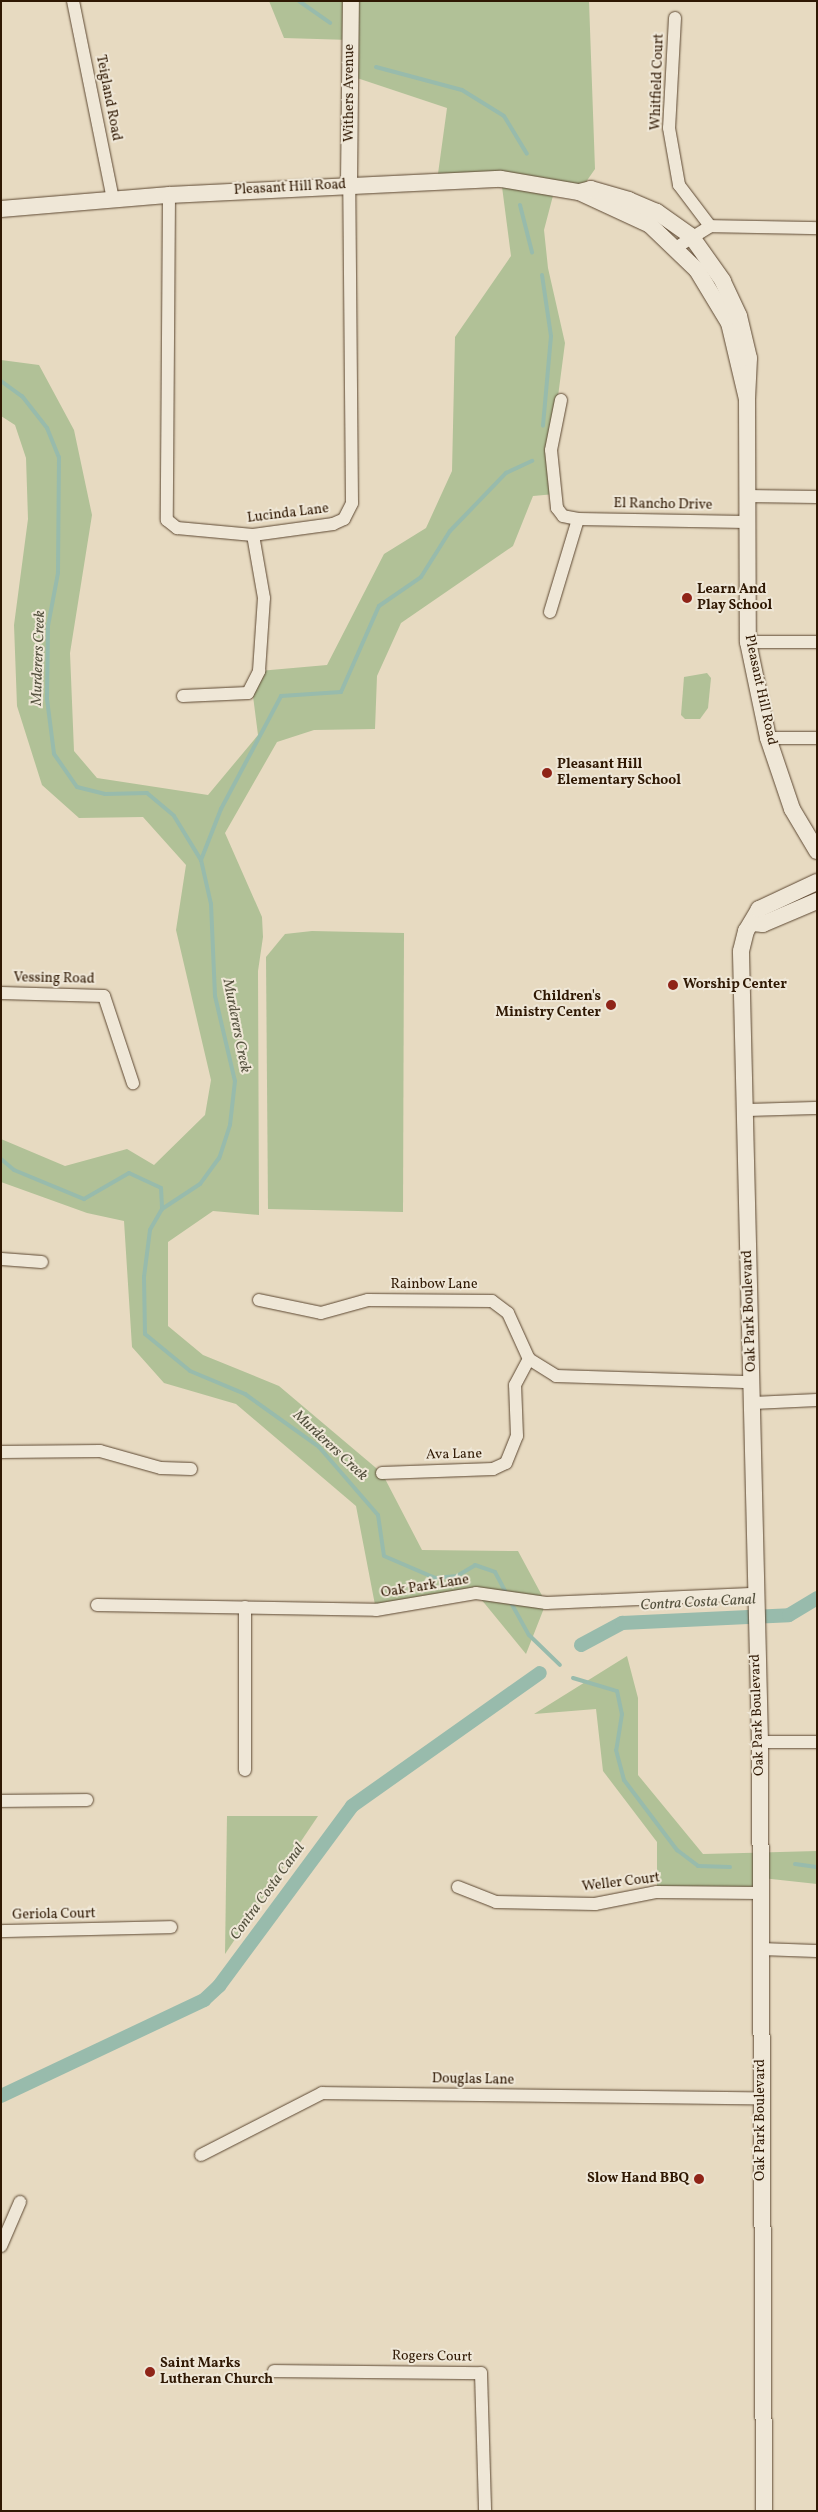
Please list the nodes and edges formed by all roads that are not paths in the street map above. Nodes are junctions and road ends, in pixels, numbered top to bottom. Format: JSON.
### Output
{"nodes":[{"id":1,"x":73,"y":1,"type":"edge"},
{"id":2,"x":350,"y":1,"type":"edge"},
{"id":3,"x":675,"y":18,"type":"dead end"},
{"id":4,"x":349,"y":184,"type":"junction"},
{"id":5,"x":578,"y":192,"type":"junction"},
{"id":6,"x":169,"y":195,"type":"junction"},
{"id":7,"x":113,"y":200,"type":"junction"},
{"id":8,"x":1,"y":209,"type":"edge"},
{"id":9,"x":710,"y":226,"type":"junction"},
{"id":10,"x":817,"y":228,"type":"edge"},
{"id":11,"x":691,"y":236,"type":"junction"},
{"id":12,"x":677,"y":247,"type":"junction"},
{"id":13,"x":747,"y":399,"type":"junction"},
{"id":14,"x":560,"y":400,"type":"dead end"},
{"id":15,"x":746,"y":496,"type":"junction"},
{"id":16,"x":817,"y":497,"type":"edge"},
{"id":17,"x":578,"y":519,"type":"junction"},
{"id":18,"x":746,"y":522,"type":"junction"},
{"id":19,"x":253,"y":536,"type":"junction"},
{"id":20,"x":550,"y":612,"type":"dead end"},
{"id":21,"x":748,"y":642,"type":"junction"},
{"id":22,"x":817,"y":642,"type":"edge"},
{"id":23,"x":183,"y":696,"type":"dead end"},
{"id":24,"x":768,"y":738,"type":"junction"},
{"id":25,"x":817,"y":738,"type":"edge"},
{"id":26,"x":817,"y":851,"type":"edge"},
{"id":27,"x":817,"y":882,"type":"edge"},
{"id":28,"x":817,"y":901,"type":"edge"},
{"id":29,"x":752,"y":923,"type":"junction"},
{"id":30,"x":1,"y":993,"type":"edge"},
{"id":31,"x":133,"y":1083,"type":"dead end"},
{"id":32,"x":817,"y":1108,"type":"edge"},
{"id":33,"x":745,"y":1110,"type":"junction"},
{"id":34,"x":1,"y":1259,"type":"edge"},
{"id":35,"x":42,"y":1262,"type":"dead end"},
{"id":36,"x":259,"y":1300,"type":"dead end"},
{"id":37,"x":529,"y":1359,"type":"junction"},
{"id":38,"x":752,"y":1382,"type":"junction"},
{"id":39,"x":817,"y":1400,"type":"edge"},
{"id":40,"x":753,"y":1403,"type":"junction"},
{"id":41,"x":1,"y":1452,"type":"edge"},
{"id":42,"x":191,"y":1469,"type":"dead end"},
{"id":43,"x":382,"y":1473,"type":"dead end"},
{"id":44,"x":756,"y":1602,"type":"junction"},
{"id":45,"x":97,"y":1606,"type":"dead end"},
{"id":46,"x":245,"y":1607,"type":"junction"},
{"id":47,"x":760,"y":1742,"type":"junction"},
{"id":48,"x":817,"y":1742,"type":"edge"},
{"id":49,"x":245,"y":1770,"type":"dead end"},
{"id":50,"x":87,"y":1800,"type":"dead end"},
{"id":51,"x":1,"y":1801,"type":"edge"},
{"id":52,"x":458,"y":1887,"type":"dead end"},
{"id":53,"x":760,"y":1893,"type":"junction"},
{"id":54,"x":172,"y":1927,"type":"dead end"},
{"id":55,"x":1,"y":1931,"type":"edge"},
{"id":56,"x":760,"y":1949,"type":"junction"},
{"id":57,"x":817,"y":1951,"type":"edge"},
{"id":58,"x":760,"y":2098,"type":"junction"},
{"id":59,"x":201,"y":2155,"type":"dead end"},
{"id":60,"x":20,"y":2202,"type":"dead end"},
{"id":61,"x":1,"y":2246,"type":"edge"},
{"id":62,"x":274,"y":2371,"type":"dead end"},
{"id":63,"x":485,"y":2511,"type":"edge"},
{"id":64,"x":764,"y":2511,"type":"edge"}],
"edges":[{"from":1,"to":7,"type":"street","name":"Teigland Road"},
{"from":2,"to":4,"type":"street","name":"Withers Avenue"},
{"from":3,"to":9,"type":"street","name":"Whitfield Court"},
{"from":4,"to":5,"type":"street","name":"Pleasant Hill Road"},
{"from":4,"to":6,"type":"street","name":"Pleasant Hill Road"},
{"from":4,"to":19,"type":"street","name":"Lucinda Lane"},
{"from":5,"to":11,"type":"street","name":"Pleasant Hill Road"},
{"from":5,"to":12,"type":"street","name":"Pleasant Hill Road"},
{"from":6,"to":7,"type":"street","name":"Pleasant Hill Road"},
{"from":6,"to":19,"type":"street","name":"Lucinda Lane"},
{"from":7,"to":8,"type":"street","name":"Pleasant Hill Road"},
{"from":9,"to":10,"type":"street"},
{"from":9,"to":11,"type":"street"},
{"from":11,"to":12,"type":"street"},
{"from":11,"to":13,"type":"street","name":"Pleasant Hill Road"},
{"from":12,"to":13,"type":"street","name":"Pleasant Hill Road"},
{"from":13,"to":15,"type":"street","name":"Pleasant Hill Road"},
{"from":14,"to":17,"type":"street"},
{"from":15,"to":16,"type":"street"},
{"from":15,"to":18,"type":"street","name":"Pleasant Hill Road"},
{"from":17,"to":18,"type":"street","name":"El Rancho Drive"},
{"from":17,"to":20,"type":"street"},
{"from":18,"to":21,"type":"street","name":"Pleasant Hill Road"},
{"from":19,"to":23,"type":"street"},
{"from":21,"to":22,"type":"street"},
{"from":21,"to":24,"type":"street","name":"Pleasant Hill Road"},
{"from":24,"to":25,"type":"street"},
{"from":24,"to":26,"type":"street","name":"Pleasant Hill Road"},
{"from":27,"to":29,"type":"street","name":"Oak Park Boulevard"},
{"from":28,"to":29,"type":"street"},
{"from":29,"to":33,"type":"street","name":"Oak Park Boulevard"},
{"from":30,"to":31,"type":"street","name":"Vessing Road"},
{"from":32,"to":33,"type":"street"},
{"from":33,"to":38,"type":"street","name":"Oak Park Boulevard"},
{"from":34,"to":35,"type":"street"},
{"from":36,"to":37,"type":"street","name":"Rainbow Lane"},
{"from":37,"to":38,"type":"street"},
{"from":37,"to":43,"type":"street","name":"Ava Lane"},
{"from":38,"to":40,"type":"street","name":"Oak Park Boulevard"},
{"from":39,"to":40,"type":"street"},
{"from":40,"to":44,"type":"street","name":"Oak Park Boulevard"},
{"from":41,"to":42,"type":"street"},
{"from":44,"to":46,"type":"street","name":"Oak Park Lane"},
{"from":44,"to":47,"type":"street","name":"Oak Park Boulevard"},
{"from":45,"to":46,"type":"street","name":"Oak Park Lane"},
{"from":46,"to":49,"type":"street"},
{"from":47,"to":48,"type":"street"},
{"from":47,"to":53,"type":"street","name":"Oak Park Boulevard"},
{"from":50,"to":51,"type":"street"},
{"from":52,"to":53,"type":"street","name":"Weller Court"},
{"from":53,"to":56,"type":"street","name":"Oak Park Boulevard"},
{"from":54,"to":55,"type":"street","name":"Geriola Court"},
{"from":56,"to":57,"type":"street"},
{"from":56,"to":58,"type":"street","name":"Oak Park Boulevard"},
{"from":58,"to":59,"type":"street","name":"Douglas Lane"},
{"from":58,"to":64,"type":"street","name":"Oak Park Boulevard"},
{"from":60,"to":61,"type":"street"},
{"from":62,"to":63,"type":"street","name":"Rogers Court"}]}
